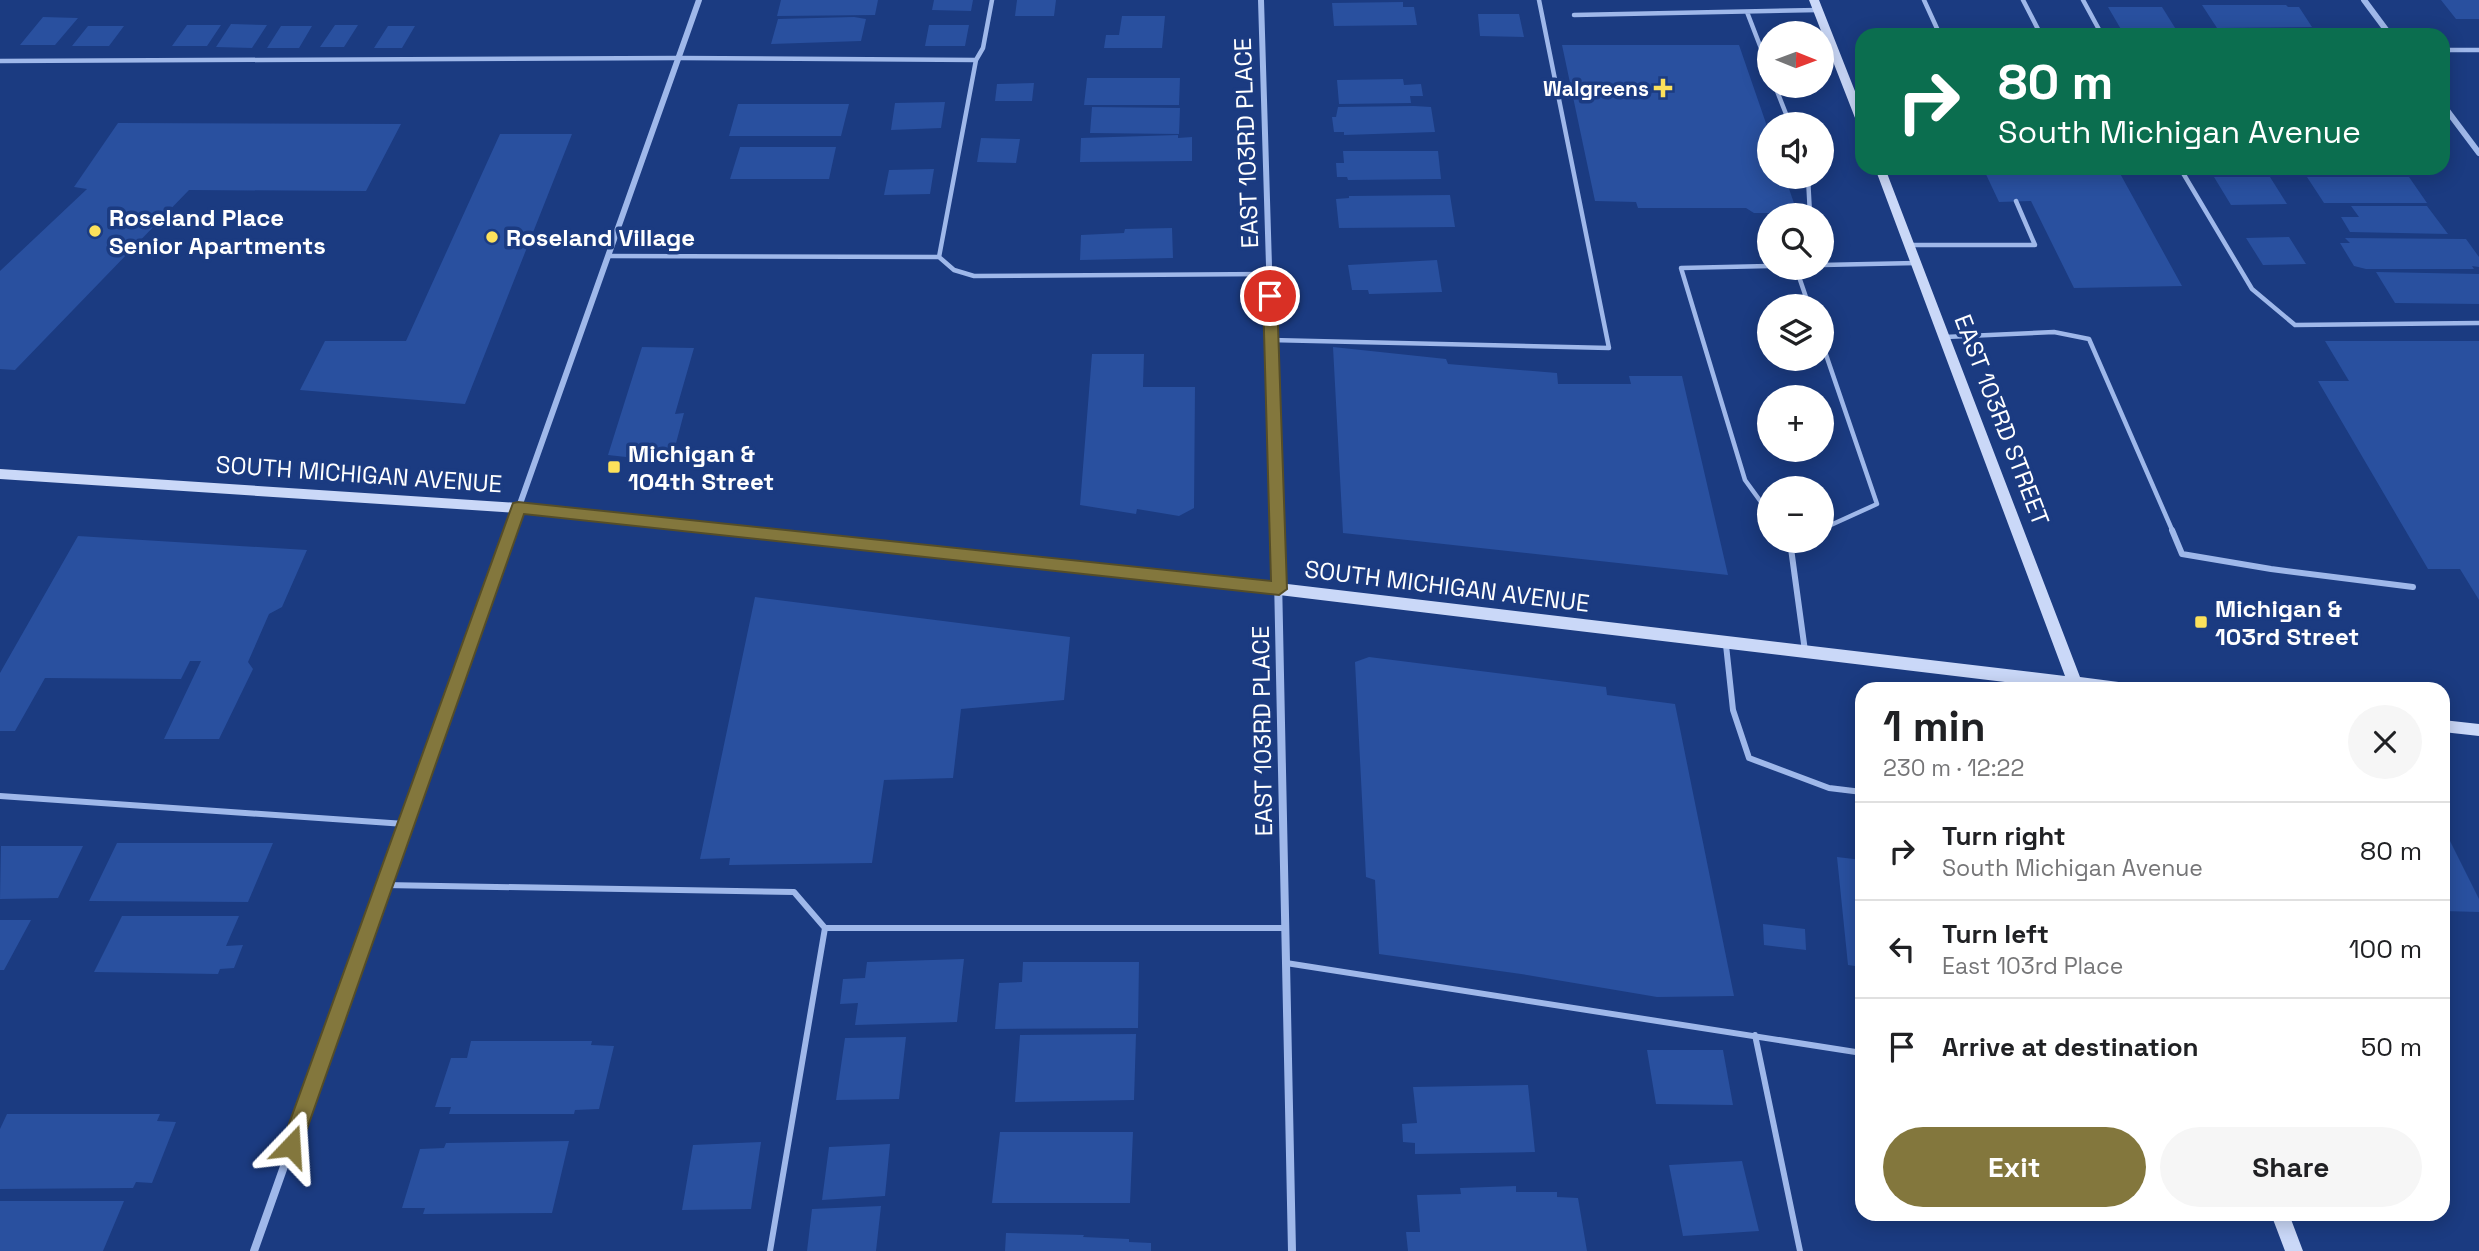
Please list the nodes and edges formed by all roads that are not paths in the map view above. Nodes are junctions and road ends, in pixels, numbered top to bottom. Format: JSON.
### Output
{"nodes":[{"id":1,"x":699,"y":0,"type":"edge"},
{"id":2,"x":992,"y":0,"type":"edge"},
{"id":3,"x":1261,"y":0,"type":"edge"},
{"id":4,"x":1539,"y":0,"type":"edge"},
{"id":5,"x":1924,"y":0,"type":"edge"},
{"id":6,"x":2023,"y":0,"type":"edge"},
{"id":7,"x":2083,"y":0,"type":"edge"},
{"id":8,"x":2364,"y":0,"type":"edge"},
{"id":9,"x":1816,"y":5,"type":"edge"},
{"id":10,"x":1748,"y":12,"type":"junction"},
{"id":11,"x":1574,"y":15,"type":"dead end"},
{"id":12,"x":1937,"y":28,"type":"edge"},
{"id":13,"x":2037,"y":28,"type":"edge"},
{"id":14,"x":2098,"y":28,"type":"edge"},
{"id":15,"x":2385,"y":28,"type":"edge"},
{"id":16,"x":1757,"y":36,"type":"edge"},
{"id":17,"x":2450,"y":50,"type":"edge"},
{"id":18,"x":2479,"y":50,"type":"edge"},
{"id":19,"x":678,"y":58,"type":"junction"},
{"id":20,"x":976,"y":60,"type":"junction"},
{"id":21,"x":0,"y":61,"type":"edge"},
{"id":22,"x":1855,"y":105,"type":"edge"},
{"id":23,"x":2450,"y":114,"type":"edge"},
{"id":24,"x":2479,"y":153,"type":"edge"},
{"id":25,"x":1883,"y":175,"type":"edge"},
{"id":26,"x":2184,"y":175,"type":"edge"},
{"id":27,"x":2016,"y":201,"type":"dead end"},
{"id":28,"x":1909,"y":245,"type":"junction"},
{"id":29,"x":608,"y":256,"type":"junction"},
{"id":30,"x":939,"y":257,"type":"junction"},
{"id":31,"x":1916,"y":263,"type":"junction"},
{"id":32,"x":1834,"y":265,"type":"edge"},
{"id":33,"x":1757,"y":266,"type":"edge"},
{"id":34,"x":1269,"y":274,"type":"junction"},
{"id":35,"x":2479,"y":323,"type":"edge"},
{"id":36,"x":1945,"y":337,"type":"junction"},
{"id":37,"x":1271,"y":340,"type":"junction"},
{"id":38,"x":1832,"y":371,"type":"edge"},
{"id":39,"x":0,"y":474,"type":"edge"},
{"id":40,"x":1757,"y":496,"type":"edge"},
{"id":41,"x":518,"y":508,"type":"junction"},
{"id":42,"x":1834,"y":524,"type":"edge"},
{"id":43,"x":1794,"y":553,"type":"edge"},
{"id":44,"x":2413,"y":587,"type":"dead end"},
{"id":45,"x":1279,"y":589,"type":"junction"},
{"id":46,"x":1726,"y":642,"type":"junction"},
{"id":47,"x":1805,"y":651,"type":"junction"},
{"id":48,"x":2046,"y":682,"type":"edge"},
{"id":49,"x":2075,"y":682,"type":"edge"},
{"id":50,"x":2450,"y":727,"type":"edge"},
{"id":51,"x":2479,"y":730,"type":"edge"},
{"id":52,"x":1855,"y":791,"type":"edge"},
{"id":53,"x":0,"y":796,"type":"edge"},
{"id":54,"x":405,"y":824,"type":"junction"},
{"id":55,"x":384,"y":885,"type":"junction"},
{"id":56,"x":825,"y":928,"type":"junction"},
{"id":57,"x":1285,"y":928,"type":"junction"},
{"id":58,"x":1286,"y":963,"type":"junction"},
{"id":59,"x":1755,"y":1035,"type":"junction"},
{"id":60,"x":1855,"y":1052,"type":"edge"},
{"id":61,"x":2283,"y":1221,"type":"edge"},
{"id":62,"x":254,"y":1251,"type":"edge"},
{"id":63,"x":770,"y":1251,"type":"edge"},
{"id":64,"x":1292,"y":1251,"type":"edge"},
{"id":65,"x":1800,"y":1251,"type":"edge"},
{"id":66,"x":2294,"y":1251,"type":"edge"}],
"edges":[{"from":1,"to":19,"type":"street"},
{"from":2,"to":20,"type":"lane"},
{"from":3,"to":34,"type":"street","name":"EAST 103RD PLACE"},
{"from":4,"to":37,"type":"lane"},
{"from":5,"to":12,"type":"lane"},
{"from":6,"to":13,"type":"lane"},
{"from":7,"to":14,"type":"lane"},
{"from":8,"to":15,"type":"street"},
{"from":9,"to":10,"type":"lane"},
{"from":9,"to":22,"type":"main road"},
{"from":10,"to":11,"type":"lane"},
{"from":10,"to":16,"type":"lane"},
{"from":17,"to":18,"type":"lane"},
{"from":19,"to":20,"type":"lane"},
{"from":19,"to":21,"type":"lane"},
{"from":19,"to":29,"type":"street"},
{"from":20,"to":30,"type":"lane"},
{"from":23,"to":24,"type":"street"},
{"from":25,"to":28,"type":"main road","name":"EAST 103RD STREET"},
{"from":26,"to":35,"type":"lane"},
{"from":27,"to":28,"type":"lane"},
{"from":28,"to":31,"type":"main road","name":"EAST 103RD STREET"},
{"from":29,"to":30,"type":"lane"},
{"from":29,"to":41,"type":"street"},
{"from":30,"to":34,"type":"lane"},
{"from":31,"to":32,"type":"lane"},
{"from":31,"to":36,"type":"main road","name":"EAST 103RD STREET"},
{"from":33,"to":40,"type":"lane"},
{"from":34,"to":37,"type":"street","name":"EAST 103RD PLACE"},
{"from":36,"to":44,"type":"lane"},
{"from":36,"to":49,"type":"main road","name":"EAST 103RD STREET"},
{"from":37,"to":45,"type":"street","name":"EAST 103RD PLACE"},
{"from":38,"to":42,"type":"lane"},
{"from":39,"to":41,"type":"main road","name":"SOUTH MICHIGAN AVENUE"},
{"from":41,"to":45,"type":"main road","name":"SOUTH MICHIGAN AVENUE"},
{"from":41,"to":54,"type":"street"},
{"from":43,"to":47,"type":"lane"},
{"from":45,"to":46,"type":"main road","name":"SOUTH MICHIGAN AVENUE"},
{"from":45,"to":57,"type":"street","name":"EAST 103RD PLACE"},
{"from":46,"to":47,"type":"main road","name":"SOUTH MICHIGAN AVENUE"},
{"from":46,"to":52,"type":"lane"},
{"from":47,"to":48,"type":"main road","name":"SOUTH MICHIGAN AVENUE"},
{"from":50,"to":51,"type":"main road"},
{"from":53,"to":54,"type":"lane"},
{"from":54,"to":55,"type":"street"},
{"from":55,"to":56,"type":"lane"},
{"from":55,"to":62,"type":"street"},
{"from":56,"to":57,"type":"lane"},
{"from":56,"to":63,"type":"lane"},
{"from":57,"to":58,"type":"street","name":"EAST 103RD PLACE"},
{"from":58,"to":59,"type":"lane"},
{"from":58,"to":64,"type":"street","name":"EAST 103RD PLACE"},
{"from":59,"to":60,"type":"lane"},
{"from":59,"to":65,"type":"lane"},
{"from":61,"to":66,"type":"main road"}]}
